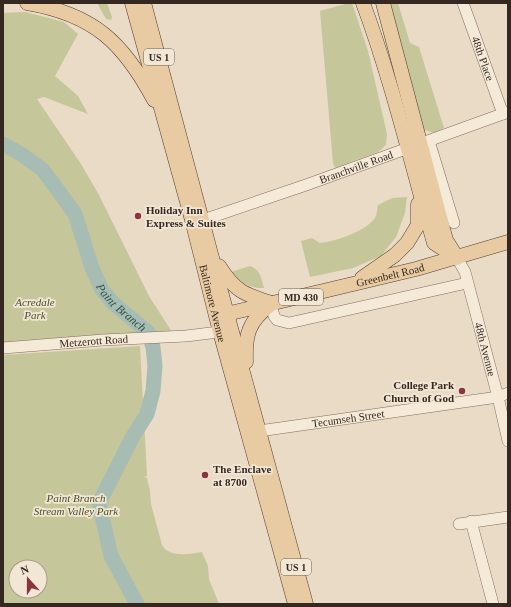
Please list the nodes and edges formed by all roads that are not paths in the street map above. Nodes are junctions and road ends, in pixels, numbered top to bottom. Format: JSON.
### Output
{"nodes":[{"id":1,"x":27,"y":3,"type":"edge"},
{"id":2,"x":132,"y":3,"type":"edge"},
{"id":3,"x":144,"y":3,"type":"edge"},
{"id":4,"x":363,"y":3,"type":"edge"},
{"id":5,"x":383,"y":3,"type":"edge"},
{"id":6,"x":463,"y":3,"type":"edge"},
{"id":7,"x":506,"y":113,"type":"edge"},
{"id":8,"x":166,"y":121,"type":"junction"},
{"id":9,"x":419,"y":144,"type":"junction"},
{"id":10,"x":418,"y":190,"type":"junction"},
{"id":11,"x":203,"y":220,"type":"junction"},
{"id":12,"x":454,"y":224,"type":"dead end"},
{"id":13,"x":508,"y":242,"type":"edge"},
{"id":14,"x":212,"y":255,"type":"junction"},
{"id":15,"x":457,"y":258,"type":"junction"},
{"id":16,"x":467,"y":283,"type":"junction"},
{"id":17,"x":351,"y":285,"type":"junction"},
{"id":18,"x":271,"y":304,"type":"junction"},
{"id":19,"x":222,"y":315,"type":"junction"},
{"id":20,"x":226,"y":331,"type":"junction"},
{"id":21,"x":6,"y":348,"type":"edge"},
{"id":22,"x":248,"y":392,"type":"junction"},
{"id":23,"x":503,"y":395,"type":"edge"},
{"id":24,"x":259,"y":431,"type":"junction"},
{"id":25,"x":508,"y":442,"type":"edge"},
{"id":26,"x":508,"y":517,"type":"edge"},
{"id":27,"x":471,"y":522,"type":"junction"},
{"id":28,"x":459,"y":524,"type":"dead end"},
{"id":29,"x":295,"y":604,"type":"edge"},
{"id":30,"x":306,"y":604,"type":"edge"},
{"id":31,"x":493,"y":604,"type":"edge"}],
"edges":[{"from":1,"to":8,"type":"main road"},
{"from":2,"to":8,"type":"main road","name":"Baltimore Avenue","number":"US 1"},
{"from":3,"to":11,"type":"main road","name":"Baltimore Avenue","number":"US 1"},
{"from":4,"to":9,"type":"main road"},
{"from":5,"to":9,"type":"main road"},
{"from":6,"to":7,"type":"street","name":"48th Place"},
{"from":7,"to":9,"type":"street","name":"Branchville Road"},
{"from":8,"to":19,"type":"main road","name":"Baltimore Avenue","number":"US 1"},
{"from":9,"to":10,"type":"main road"},
{"from":9,"to":11,"type":"street","name":"Branchville Road"},
{"from":9,"to":12,"type":"street"},
{"from":9,"to":15,"type":"main road","name":"48th Avenue"},
{"from":10,"to":15,"type":"main road"},
{"from":10,"to":17,"type":"main road"},
{"from":11,"to":14,"type":"main road","name":"Baltimore Avenue","number":"US 1"},
{"from":13,"to":15,"type":"main road","name":"Greenbelt Road","number":"MD 430"},
{"from":14,"to":18,"type":"main road"},
{"from":14,"to":19,"type":"main road","name":"Baltimore Avenue","number":"US 1"},
{"from":15,"to":16,"type":"street","name":"48th Avenue"},
{"from":15,"to":17,"type":"main road","name":"Greenbelt Road","number":"MD 430"},
{"from":16,"to":18,"type":"street"},
{"from":16,"to":23,"type":"street","name":"48th Avenue"},
{"from":17,"to":18,"type":"main road","name":"Greenbelt Road","number":"MD 430"},
{"from":18,"to":19,"type":"main road","name":"Greenbelt Road","number":"MD 430"},
{"from":18,"to":22,"type":"main road"},
{"from":19,"to":20,"type":"main road","name":"Baltimore Avenue","number":"US 1"},
{"from":20,"to":21,"type":"street","name":"Metzerott Road"},
{"from":20,"to":22,"type":"main road","name":"Baltimore Avenue","number":"US 1"},
{"from":20,"to":29,"type":"main road","name":"Baltimore Avenue","number":"US 1"},
{"from":22,"to":24,"type":"main road","name":"Baltimore Avenue","number":"US 1"},
{"from":23,"to":24,"type":"street","name":"Tecumseh Street"},
{"from":23,"to":25,"type":"street","name":"48th Avenue"},
{"from":24,"to":30,"type":"main road","name":"Baltimore Avenue","number":"US 1"},
{"from":26,"to":27,"type":"street"},
{"from":27,"to":28,"type":"street"},
{"from":27,"to":31,"type":"street"}]}
